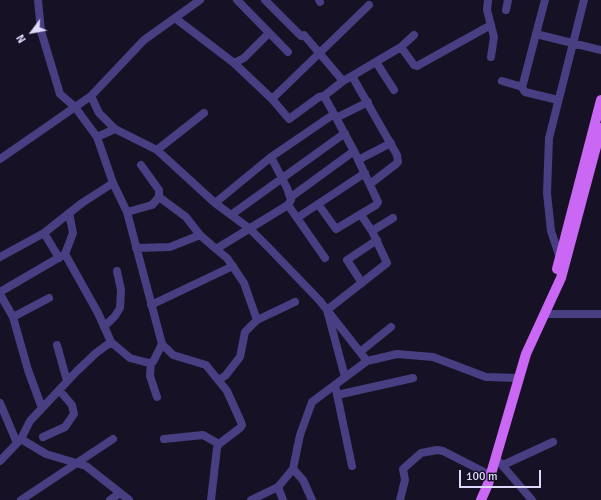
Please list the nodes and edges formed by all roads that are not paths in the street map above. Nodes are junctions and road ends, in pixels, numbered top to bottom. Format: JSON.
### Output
{"nodes":[{"id":1,"x":38,"y":0,"type":"edge"},
{"id":2,"x":200,"y":0,"type":"edge"},
{"id":3,"x":237,"y":0,"type":"edge"},
{"id":4,"x":488,"y":0,"type":"edge"},
{"id":5,"x":508,"y":0,"type":"edge"},
{"id":6,"x":545,"y":0,"type":"edge"},
{"id":7,"x":584,"y":0,"type":"edge"},
{"id":8,"x":271,"y":2,"type":"edge"},
{"id":9,"x":369,"y":5,"type":"dead end"},
{"id":10,"x":506,"y":10,"type":"dead end"},
{"id":11,"x":175,"y":18,"type":"junction"},
{"id":12,"x":491,"y":25,"type":"junction"},
{"id":13,"x":269,"y":33,"type":"junction"},
{"id":14,"x":536,"y":34,"type":"junction"},
{"id":15,"x":414,"y":35,"type":"dead end"},
{"id":16,"x":573,"y":44,"type":"junction"},
{"id":17,"x":401,"y":47,"type":"junction"},
{"id":18,"x":601,"y":50,"type":"edge"},
{"id":19,"x":288,"y":52,"type":"dead end"},
{"id":20,"x":320,"y":54,"type":"junction"},
{"id":21,"x":491,"y":57,"type":"dead end"},
{"id":22,"x":376,"y":62,"type":"junction"},
{"id":23,"x":234,"y":63,"type":"junction"},
{"id":24,"x":352,"y":76,"type":"junction"},
{"id":25,"x":343,"y":81,"type":"junction"},
{"id":26,"x":502,"y":81,"type":"dead end"},
{"id":27,"x":521,"y":86,"type":"junction"},
{"id":28,"x":394,"y":90,"type":"dead end"},
{"id":29,"x":90,"y":96,"type":"junction"},
{"id":30,"x":324,"y":96,"type":"junction"},
{"id":31,"x":272,"y":99,"type":"junction"},
{"id":32,"x":558,"y":100,"type":"junction"},
{"id":33,"x":601,"y":100,"type":"edge"},
{"id":34,"x":368,"y":102,"type":"junction"},
{"id":35,"x":74,"y":107,"type":"junction"},
{"id":36,"x":204,"y":114,"type":"dead end"},
{"id":37,"x":335,"y":116,"type":"junction"},
{"id":38,"x":601,"y":128,"type":"edge"},
{"id":39,"x":115,"y":129,"type":"junction"},
{"id":40,"x":345,"y":133,"type":"junction"},
{"id":41,"x":97,"y":137,"type":"junction"},
{"id":42,"x":390,"y":143,"type":"junction"},
{"id":43,"x":157,"y":150,"type":"junction"},
{"id":44,"x":354,"y":151,"type":"junction"},
{"id":45,"x":271,"y":157,"type":"junction"},
{"id":46,"x":0,"y":159,"type":"edge"},
{"id":47,"x":358,"y":160,"type":"junction"},
{"id":48,"x":141,"y":165,"type":"dead end"},
{"id":49,"x":365,"y":172,"type":"junction"},
{"id":50,"x":282,"y":178,"type":"junction"},
{"id":51,"x":113,"y":183,"type":"junction"},
{"id":52,"x":370,"y":184,"type":"junction"},
{"id":53,"x":159,"y":197,"type":"junction"},
{"id":54,"x":291,"y":197,"type":"junction"},
{"id":55,"x":215,"y":204,"type":"junction"},
{"id":56,"x":318,"y":204,"type":"junction"},
{"id":57,"x":288,"y":205,"type":"junction"},
{"id":58,"x":126,"y":212,"type":"junction"},
{"id":59,"x":69,"y":214,"type":"junction"},
{"id":60,"x":230,"y":215,"type":"junction"},
{"id":61,"x":361,"y":215,"type":"junction"},
{"id":62,"x":297,"y":218,"type":"junction"},
{"id":63,"x":393,"y":218,"type":"dead end"},
{"id":64,"x":250,"y":229,"type":"junction"},
{"id":65,"x":372,"y":231,"type":"junction"},
{"id":66,"x":44,"y":233,"type":"junction"},
{"id":67,"x":200,"y":235,"type":"junction"},
{"id":68,"x":377,"y":240,"type":"junction"},
{"id":69,"x":136,"y":248,"type":"junction"},
{"id":70,"x":216,"y":249,"type":"junction"},
{"id":71,"x":62,"y":256,"type":"junction"},
{"id":72,"x":0,"y":257,"type":"edge"},
{"id":73,"x":325,"y":258,"type":"dead end"},
{"id":74,"x":560,"y":258,"type":"junction"},
{"id":75,"x":233,"y":266,"type":"junction"},
{"id":76,"x":117,"y":271,"type":"dead end"},
{"id":77,"x":362,"y":283,"type":"junction"},
{"id":78,"x":0,"y":293,"type":"edge"},
{"id":79,"x":553,"y":293,"type":"junction"},
{"id":80,"x":49,"y":298,"type":"dead end"},
{"id":81,"x":296,"y":302,"type":"dead end"},
{"id":82,"x":151,"y":306,"type":"junction"},
{"id":83,"x":327,"y":310,"type":"junction"},
{"id":84,"x":545,"y":314,"type":"junction"},
{"id":85,"x":601,"y":314,"type":"edge"},
{"id":86,"x":13,"y":317,"type":"junction"},
{"id":87,"x":257,"y":320,"type":"junction"},
{"id":88,"x":104,"y":327,"type":"junction"},
{"id":89,"x":391,"y":327,"type":"dead end"},
{"id":90,"x":111,"y":342,"type":"junction"},
{"id":91,"x":162,"y":344,"type":"junction"},
{"id":92,"x":57,"y":345,"type":"dead end"},
{"id":93,"x":360,"y":352,"type":"junction"},
{"id":94,"x":367,"y":361,"type":"junction"},
{"id":95,"x":151,"y":363,"type":"junction"},
{"id":96,"x":345,"y":377,"type":"junction"},
{"id":97,"x":413,"y":378,"type":"dead end"},
{"id":98,"x":518,"y":378,"type":"junction"},
{"id":99,"x":219,"y":380,"type":"junction"},
{"id":100,"x":67,"y":381,"type":"junction"},
{"id":101,"x":335,"y":384,"type":"junction"},
{"id":102,"x":59,"y":390,"type":"junction"},
{"id":103,"x":337,"y":396,"type":"junction"},
{"id":104,"x":157,"y":397,"type":"dead end"},
{"id":105,"x":0,"y":403,"type":"edge"},
{"id":106,"x":42,"y":408,"type":"junction"},
{"id":107,"x":43,"y":437,"type":"dead end"},
{"id":108,"x":113,"y":439,"type":"dead end"},
{"id":109,"x":164,"y":439,"type":"dead end"},
{"id":110,"x":19,"y":441,"type":"junction"},
{"id":111,"x":552,"y":442,"type":"dead end"},
{"id":112,"x":219,"y":444,"type":"junction"},
{"id":113,"x":495,"y":457,"type":"junction"},
{"id":114,"x":0,"y":461,"type":"edge"},
{"id":115,"x":79,"y":463,"type":"junction"},
{"id":116,"x":503,"y":465,"type":"junction"},
{"id":117,"x":352,"y":466,"type":"dead end"},
{"id":118,"x":293,"y":469,"type":"junction"},
{"id":119,"x":490,"y":475,"type":"junction"},
{"id":120,"x":278,"y":487,"type":"junction"},
{"id":121,"x":120,"y":493,"type":"junction"},
{"id":122,"x":211,"y":499,"type":"edge"},
{"id":123,"x":21,"y":500,"type":"edge"},
{"id":124,"x":110,"y":500,"type":"edge"},
{"id":125,"x":129,"y":500,"type":"edge"},
{"id":126,"x":220,"y":500,"type":"edge"},
{"id":127,"x":251,"y":500,"type":"edge"},
{"id":128,"x":283,"y":500,"type":"edge"},
{"id":129,"x":312,"y":500,"type":"edge"},
{"id":130,"x":400,"y":500,"type":"edge"},
{"id":131,"x":481,"y":500,"type":"edge"},
{"id":132,"x":532,"y":500,"type":"edge"}],
"edges":[{"from":1,"to":35,"type":"street"},
{"from":2,"to":11,"type":"street"},
{"from":3,"to":13,"type":"street"},
{"from":4,"to":12,"type":"street"},
{"from":5,"to":10,"type":"street"},
{"from":6,"to":14,"type":"street"},
{"from":7,"to":16,"type":"street"},
{"from":8,"to":20,"type":"street"},
{"from":9,"to":20,"type":"street"},
{"from":11,"to":23,"type":"street"},
{"from":11,"to":29,"type":"street"},
{"from":12,"to":17,"type":"street"},
{"from":12,"to":21,"type":"street"},
{"from":13,"to":19,"type":"street"},
{"from":13,"to":23,"type":"street"},
{"from":14,"to":16,"type":"street"},
{"from":14,"to":27,"type":"street"},
{"from":15,"to":17,"type":"street"},
{"from":16,"to":18,"type":"street"},
{"from":16,"to":32,"type":"street"},
{"from":17,"to":22,"type":"street"},
{"from":20,"to":25,"type":"street"},
{"from":20,"to":31,"type":"street"},
{"from":22,"to":24,"type":"street"},
{"from":22,"to":28,"type":"street"},
{"from":23,"to":31,"type":"street"},
{"from":24,"to":25,"type":"street"},
{"from":24,"to":34,"type":"street"},
{"from":25,"to":30,"type":"street"},
{"from":26,"to":27,"type":"street"},
{"from":27,"to":32,"type":"street"},
{"from":29,"to":35,"type":"street"},
{"from":29,"to":39,"type":"street"},
{"from":30,"to":31,"type":"street"},
{"from":30,"to":37,"type":"street"},
{"from":32,"to":74,"type":"street"},
{"from":33,"to":74,"type":"main road"},
{"from":34,"to":37,"type":"street"},
{"from":34,"to":42,"type":"street"},
{"from":35,"to":41,"type":"street"},
{"from":35,"to":46,"type":"street"},
{"from":36,"to":43,"type":"street"},
{"from":37,"to":40,"type":"street"},
{"from":37,"to":45,"type":"street"},
{"from":38,"to":79,"type":"main road"},
{"from":39,"to":41,"type":"street"},
{"from":39,"to":43,"type":"street"},
{"from":40,"to":44,"type":"street"},
{"from":40,"to":50,"type":"street"},
{"from":41,"to":51,"type":"street"},
{"from":42,"to":47,"type":"street"},
{"from":42,"to":52,"type":"street"},
{"from":43,"to":55,"type":"street"},
{"from":44,"to":47,"type":"street"},
{"from":44,"to":54,"type":"street"},
{"from":45,"to":50,"type":"street"},
{"from":45,"to":55,"type":"street"},
{"from":47,"to":49,"type":"street"},
{"from":48,"to":53,"type":"street"},
{"from":49,"to":52,"type":"street"},
{"from":49,"to":56,"type":"street"},
{"from":50,"to":54,"type":"street"},
{"from":50,"to":60,"type":"street"},
{"from":51,"to":58,"type":"street"},
{"from":51,"to":59,"type":"street"},
{"from":52,"to":61,"type":"street"},
{"from":53,"to":58,"type":"street"},
{"from":53,"to":67,"type":"street"},
{"from":54,"to":57,"type":"street"},
{"from":55,"to":60,"type":"street"},
{"from":56,"to":61,"type":"street"},
{"from":56,"to":62,"type":"street"},
{"from":57,"to":62,"type":"street"},
{"from":57,"to":64,"type":"street"},
{"from":58,"to":69,"type":"street"},
{"from":59,"to":66,"type":"street"},
{"from":59,"to":71,"type":"street"},
{"from":60,"to":64,"type":"street"},
{"from":61,"to":65,"type":"street"},
{"from":62,"to":73,"type":"street"},
{"from":63,"to":65,"type":"street"},
{"from":64,"to":70,"type":"street"},
{"from":64,"to":83,"type":"street"},
{"from":65,"to":68,"type":"street"},
{"from":66,"to":71,"type":"street"},
{"from":66,"to":72,"type":"street"},
{"from":67,"to":69,"type":"street"},
{"from":67,"to":70,"type":"street"},
{"from":68,"to":77,"type":"street"},
{"from":68,"to":77,"type":"street"},
{"from":69,"to":82,"type":"street"},
{"from":70,"to":75,"type":"street"},
{"from":71,"to":78,"type":"street"},
{"from":71,"to":88,"type":"street"},
{"from":74,"to":79,"type":"main road"},
{"from":75,"to":82,"type":"street"},
{"from":75,"to":87,"type":"street"},
{"from":76,"to":88,"type":"street"},
{"from":77,"to":83,"type":"street"},
{"from":78,"to":86,"type":"street"},
{"from":79,"to":84,"type":"main road"},
{"from":80,"to":86,"type":"street"},
{"from":81,"to":87,"type":"street"},
{"from":82,"to":91,"type":"street"},
{"from":83,"to":93,"type":"street"},
{"from":83,"to":96,"type":"street"},
{"from":84,"to":85,"type":"street"},
{"from":84,"to":98,"type":"main road"},
{"from":86,"to":106,"type":"street"},
{"from":87,"to":99,"type":"street"},
{"from":88,"to":90,"type":"street"},
{"from":89,"to":93,"type":"street"},
{"from":90,"to":95,"type":"street"},
{"from":90,"to":100,"type":"street"},
{"from":91,"to":95,"type":"street"},
{"from":91,"to":99,"type":"street"},
{"from":92,"to":100,"type":"street"},
{"from":93,"to":94,"type":"street"},
{"from":94,"to":96,"type":"street"},
{"from":94,"to":98,"type":"street"},
{"from":95,"to":104,"type":"street"},
{"from":96,"to":101,"type":"street"},
{"from":97,"to":103,"type":"street"},
{"from":98,"to":113,"type":"main road"},
{"from":99,"to":112,"type":"street"},
{"from":100,"to":102,"type":"street"},
{"from":101,"to":103,"type":"street"},
{"from":101,"to":118,"type":"street"},
{"from":102,"to":106,"type":"street"},
{"from":102,"to":107,"type":"street"},
{"from":103,"to":117,"type":"street"},
{"from":105,"to":110,"type":"street"},
{"from":106,"to":110,"type":"street"},
{"from":108,"to":115,"type":"street"},
{"from":109,"to":112,"type":"street"},
{"from":110,"to":114,"type":"street"},
{"from":110,"to":115,"type":"street"},
{"from":111,"to":116,"type":"street"},
{"from":112,"to":122,"type":"street"},
{"from":113,"to":116,"type":"street"},
{"from":113,"to":119,"type":"main road"},
{"from":115,"to":121,"type":"street"},
{"from":115,"to":123,"type":"street"},
{"from":116,"to":132,"type":"street"},
{"from":118,"to":120,"type":"street"},
{"from":118,"to":129,"type":"street"},
{"from":119,"to":130,"type":"street"},
{"from":119,"to":131,"type":"main road"},
{"from":120,"to":127,"type":"street"},
{"from":120,"to":128,"type":"street"},
{"from":121,"to":124,"type":"street"},
{"from":121,"to":125,"type":"street"},
{"from":122,"to":126,"type":"street"}]}
